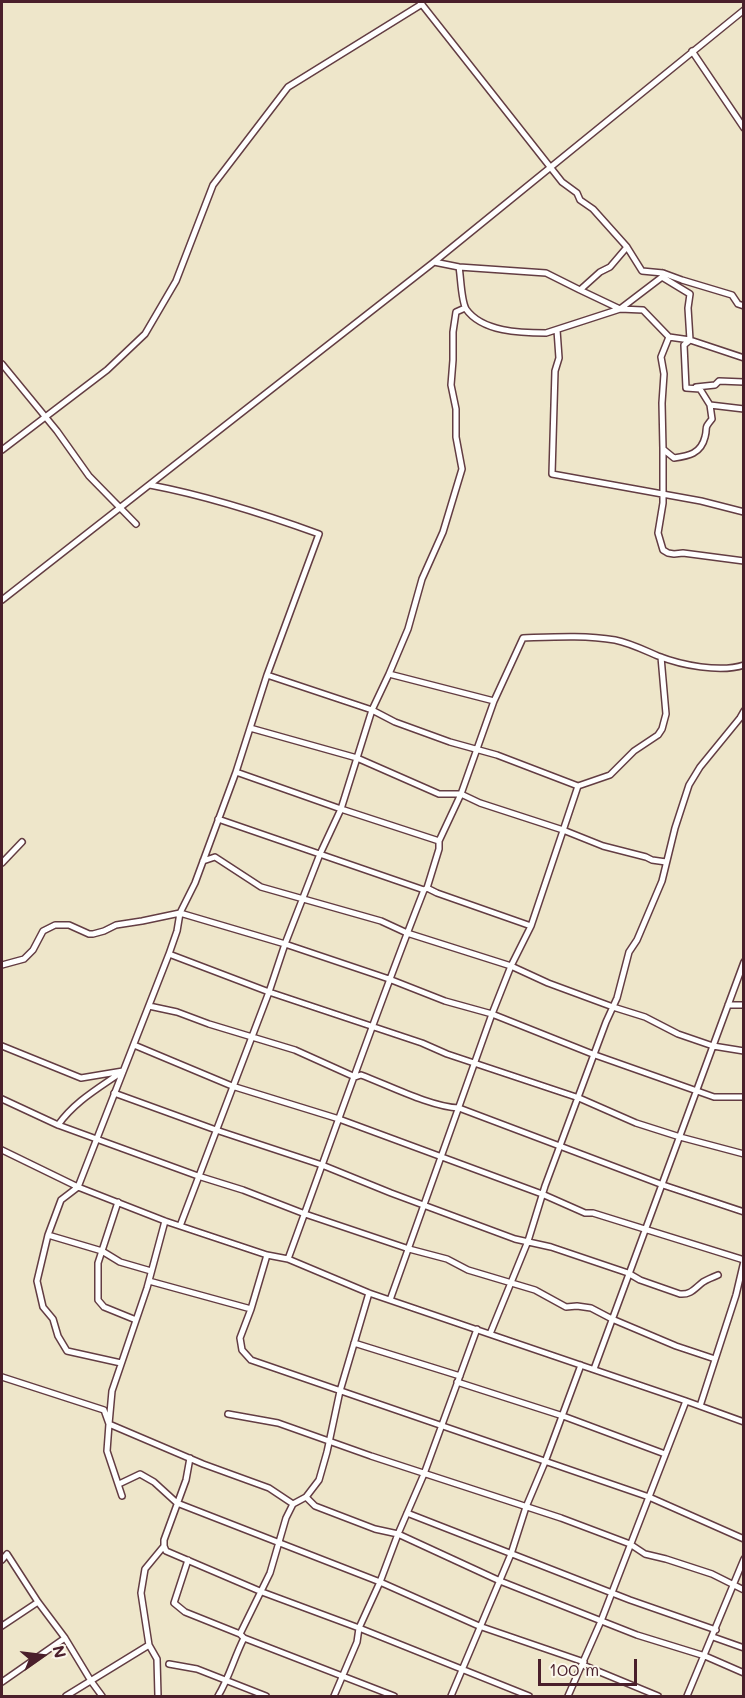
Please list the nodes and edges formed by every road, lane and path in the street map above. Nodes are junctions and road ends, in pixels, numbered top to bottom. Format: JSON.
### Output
{"nodes":[{"id":1,"x":421,"y":3,"type":"edge"},
{"id":2,"x":744,"y":10,"type":"edge"},
{"id":3,"x":692,"y":51,"type":"junction"},
{"id":4,"x":744,"y":128,"type":"edge"},
{"id":5,"x":549,"y":166,"type":"junction"},
{"id":6,"x":627,"y":247,"type":"junction"},
{"id":7,"x":434,"y":262,"type":"junction"},
{"id":8,"x":459,"y":267,"type":"junction"},
{"id":9,"x":662,"y":275,"type":"junction"},
{"id":10,"x":580,"y":290,"type":"junction"},
{"id":11,"x":744,"y":306,"type":"edge"},
{"id":12,"x":465,"y":308,"type":"junction"},
{"id":13,"x":620,"y":309,"type":"junction"},
{"id":14,"x":556,"y":330,"type":"junction"},
{"id":15,"x":669,"y":337,"type":"junction"},
{"id":16,"x":690,"y":340,"type":"junction"},
{"id":17,"x":744,"y":358,"type":"edge"},
{"id":18,"x":2,"y":364,"type":"edge"},
{"id":19,"x":744,"y":382,"type":"edge"},
{"id":20,"x":686,"y":388,"type":"junction"},
{"id":21,"x":710,"y":405,"type":"junction"},
{"id":22,"x":744,"y":409,"type":"edge"},
{"id":23,"x":46,"y":417,"type":"junction"},
{"id":24,"x":663,"y":449,"type":"junction"},
{"id":25,"x":2,"y":450,"type":"edge"},
{"id":26,"x":150,"y":485,"type":"junction"},
{"id":27,"x":663,"y":494,"type":"junction"},
{"id":28,"x":120,"y":508,"type":"junction"},
{"id":29,"x":744,"y":512,"type":"edge"},
{"id":30,"x":136,"y":524,"type":"dead end"},
{"id":31,"x":744,"y":561,"type":"edge"},
{"id":32,"x":2,"y":600,"type":"edge"},
{"id":33,"x":661,"y":657,"type":"junction"},
{"id":34,"x":744,"y":665,"type":"edge"},
{"id":35,"x":389,"y":674,"type":"junction"},
{"id":36,"x":267,"y":675,"type":"junction"},
{"id":37,"x":494,"y":700,"type":"junction"},
{"id":38,"x":372,"y":710,"type":"junction"},
{"id":39,"x":744,"y":711,"type":"edge"},
{"id":40,"x":250,"y":728,"type":"junction"},
{"id":41,"x":476,"y":750,"type":"junction"},
{"id":42,"x":357,"y":758,"type":"junction"},
{"id":43,"x":236,"y":772,"type":"junction"},
{"id":44,"x":578,"y":786,"type":"junction"},
{"id":45,"x":461,"y":794,"type":"junction"},
{"id":46,"x":341,"y":809,"type":"junction"},
{"id":47,"x":218,"y":819,"type":"junction"},
{"id":48,"x":563,"y":830,"type":"junction"},
{"id":49,"x":439,"y":841,"type":"junction"},
{"id":50,"x":22,"y":842,"type":"dead end"},
{"id":51,"x":320,"y":854,"type":"junction"},
{"id":52,"x":203,"y":861,"type":"junction"},
{"id":53,"x":666,"y":862,"type":"junction"},
{"id":54,"x":2,"y":863,"type":"edge"},
{"id":55,"x":426,"y":889,"type":"junction"},
{"id":56,"x":303,"y":899,"type":"junction"},
{"id":57,"x":180,"y":913,"type":"junction"},
{"id":58,"x":531,"y":926,"type":"junction"},
{"id":59,"x":407,"y":933,"type":"junction"},
{"id":60,"x":285,"y":944,"type":"junction"},
{"id":61,"x":170,"y":954,"type":"junction"},
{"id":62,"x":744,"y":962,"type":"edge"},
{"id":63,"x":2,"y":965,"type":"edge"},
{"id":64,"x":511,"y":966,"type":"junction"},
{"id":65,"x":389,"y":979,"type":"junction"},
{"id":66,"x":269,"y":992,"type":"junction"},
{"id":67,"x":728,"y":1005,"type":"junction"},
{"id":68,"x":744,"y":1005,"type":"edge"},
{"id":69,"x":149,"y":1006,"type":"junction"},
{"id":70,"x":613,"y":1007,"type":"junction"},
{"id":71,"x":492,"y":1014,"type":"junction"},
{"id":72,"x":373,"y":1027,"type":"junction"},
{"id":73,"x":251,"y":1036,"type":"junction"},
{"id":74,"x":134,"y":1045,"type":"junction"},
{"id":75,"x":2,"y":1046,"type":"edge"},
{"id":76,"x":713,"y":1046,"type":"junction"},
{"id":77,"x":744,"y":1051,"type":"edge"},
{"id":78,"x":595,"y":1054,"type":"junction"},
{"id":79,"x":475,"y":1064,"type":"junction"},
{"id":80,"x":123,"y":1071,"type":"junction"},
{"id":81,"x":355,"y":1077,"type":"junction"},
{"id":82,"x":232,"y":1086,"type":"junction"},
{"id":83,"x":697,"y":1090,"type":"junction"},
{"id":84,"x":114,"y":1093,"type":"junction"},
{"id":85,"x":744,"y":1096,"type":"edge"},
{"id":86,"x":579,"y":1098,"type":"junction"},
{"id":87,"x":2,"y":1100,"type":"edge"},
{"id":88,"x":459,"y":1108,"type":"junction"},
{"id":89,"x":339,"y":1119,"type":"junction"},
{"id":90,"x":58,"y":1125,"type":"junction"},
{"id":91,"x":216,"y":1130,"type":"junction"},
{"id":92,"x":680,"y":1137,"type":"junction"},
{"id":93,"x":96,"y":1139,"type":"junction"},
{"id":94,"x":560,"y":1146,"type":"junction"},
{"id":95,"x":2,"y":1150,"type":"edge"},
{"id":96,"x":744,"y":1154,"type":"edge"},
{"id":97,"x":440,"y":1156,"type":"junction"},
{"id":98,"x":322,"y":1165,"type":"junction"},
{"id":99,"x":198,"y":1176,"type":"junction"},
{"id":100,"x":663,"y":1185,"type":"junction"},
{"id":101,"x":78,"y":1187,"type":"junction"},
{"id":102,"x":542,"y":1194,"type":"junction"},
{"id":103,"x":118,"y":1202,"type":"junction"},
{"id":104,"x":425,"y":1204,"type":"junction"},
{"id":105,"x":744,"y":1212,"type":"edge"},
{"id":106,"x":305,"y":1214,"type":"junction"},
{"id":107,"x":165,"y":1221,"type":"junction"},
{"id":108,"x":180,"y":1226,"type":"junction"},
{"id":109,"x":646,"y":1228,"type":"junction"},
{"id":110,"x":48,"y":1236,"type":"junction"},
{"id":111,"x":528,"y":1241,"type":"junction"},
{"id":112,"x":409,"y":1249,"type":"junction"},
{"id":113,"x":102,"y":1251,"type":"junction"},
{"id":114,"x":267,"y":1254,"type":"junction"},
{"id":115,"x":288,"y":1259,"type":"junction"},
{"id":116,"x":744,"y":1261,"type":"edge"},
{"id":117,"x":151,"y":1270,"type":"junction"},
{"id":118,"x":628,"y":1274,"type":"junction"},
{"id":119,"x":718,"y":1275,"type":"dead end"},
{"id":120,"x":148,"y":1281,"type":"junction"},
{"id":121,"x":511,"y":1284,"type":"junction"},
{"id":122,"x":369,"y":1293,"type":"junction"},
{"id":123,"x":390,"y":1300,"type":"junction"},
{"id":124,"x":251,"y":1309,"type":"junction"},
{"id":125,"x":612,"y":1319,"type":"junction"},
{"id":126,"x":136,"y":1320,"type":"junction"},
{"id":127,"x":477,"y":1329,"type":"junction"},
{"id":128,"x":490,"y":1334,"type":"junction"},
{"id":129,"x":354,"y":1343,"type":"junction"},
{"id":130,"x":715,"y":1359,"type":"junction"},
{"id":131,"x":121,"y":1363,"type":"junction"},
{"id":132,"x":582,"y":1365,"type":"junction"},
{"id":133,"x":594,"y":1369,"type":"junction"},
{"id":134,"x":2,"y":1377,"type":"edge"},
{"id":135,"x":458,"y":1379,"type":"junction"},
{"id":136,"x":340,"y":1391,"type":"junction"},
{"id":137,"x":686,"y":1401,"type":"junction"},
{"id":138,"x":700,"y":1406,"type":"junction"},
{"id":139,"x":228,"y":1414,"type":"dead end"},
{"id":140,"x":563,"y":1416,"type":"junction"},
{"id":141,"x":744,"y":1422,"type":"edge"},
{"id":142,"x":109,"y":1424,"type":"junction"},
{"id":143,"x":442,"y":1426,"type":"junction"},
{"id":144,"x":330,"y":1441,"type":"junction"},
{"id":145,"x":665,"y":1454,"type":"junction"},
{"id":146,"x":190,"y":1458,"type":"junction"},
{"id":147,"x":545,"y":1462,"type":"junction"},
{"id":148,"x":424,"y":1474,"type":"junction"},
{"id":149,"x":119,"y":1484,"type":"junction"},
{"id":150,"x":122,"y":1496,"type":"dead end"},
{"id":151,"x":306,"y":1497,"type":"junction"},
{"id":152,"x":649,"y":1497,"type":"junction"},
{"id":153,"x":177,"y":1503,"type":"junction"},
{"id":154,"x":293,"y":1504,"type":"junction"},
{"id":155,"x":526,"y":1507,"type":"junction"},
{"id":156,"x":407,"y":1513,"type":"junction"},
{"id":157,"x":398,"y":1534,"type":"junction"},
{"id":158,"x":744,"y":1539,"type":"edge"},
{"id":159,"x":279,"y":1543,"type":"junction"},
{"id":160,"x":630,"y":1544,"type":"junction"},
{"id":161,"x":164,"y":1546,"type":"junction"},
{"id":162,"x":511,"y":1554,"type":"junction"},
{"id":163,"x":744,"y":1559,"type":"edge"},
{"id":164,"x":2,"y":1560,"type":"edge"},
{"id":165,"x":188,"y":1560,"type":"junction"},
{"id":166,"x":500,"y":1581,"type":"junction"},
{"id":167,"x":380,"y":1582,"type":"junction"},
{"id":168,"x":734,"y":1586,"type":"junction"},
{"id":169,"x":744,"y":1590,"type":"edge"},
{"id":170,"x":262,"y":1592,"type":"junction"},
{"id":171,"x":612,"y":1593,"type":"junction"},
{"id":172,"x":38,"y":1602,"type":"junction"},
{"id":173,"x":601,"y":1621,"type":"junction"},
{"id":174,"x":2,"y":1626,"type":"edge"},
{"id":175,"x":479,"y":1626,"type":"junction"},
{"id":176,"x":359,"y":1628,"type":"junction"},
{"id":177,"x":714,"y":1634,"type":"junction"},
{"id":178,"x":242,"y":1636,"type":"junction"},
{"id":179,"x":65,"y":1638,"type":"junction"},
{"id":180,"x":149,"y":1645,"type":"junction"},
{"id":181,"x":744,"y":1648,"type":"edge"},
{"id":182,"x":705,"y":1656,"type":"junction"},
{"id":183,"x":584,"y":1663,"type":"junction"},
{"id":184,"x":169,"y":1664,"type":"dead end"},
{"id":185,"x":461,"y":1670,"type":"junction"},
{"id":186,"x":744,"y":1673,"type":"edge"},
{"id":187,"x":342,"y":1676,"type":"junction"},
{"id":188,"x":91,"y":1681,"type":"junction"},
{"id":189,"x":227,"y":1681,"type":"junction"},
{"id":190,"x":2,"y":1682,"type":"edge"},
{"id":191,"x":66,"y":1696,"type":"edge"},
{"id":192,"x":102,"y":1696,"type":"edge"},
{"id":193,"x":158,"y":1696,"type":"edge"},
{"id":194,"x":218,"y":1696,"type":"edge"},
{"id":195,"x":266,"y":1696,"type":"edge"},
{"id":196,"x":334,"y":1696,"type":"edge"},
{"id":197,"x":394,"y":1696,"type":"edge"},
{"id":198,"x":451,"y":1696,"type":"edge"},
{"id":199,"x":529,"y":1696,"type":"edge"},
{"id":200,"x":568,"y":1696,"type":"edge"},
{"id":201,"x":658,"y":1696,"type":"edge"},
{"id":202,"x":687,"y":1696,"type":"edge"}],
"edges":[{"from":1,"to":5,"type":"street"},
{"from":1,"to":23,"type":"street"},
{"from":2,"to":3,"type":"street"},
{"from":3,"to":4,"type":"street"},
{"from":3,"to":5,"type":"street"},
{"from":5,"to":6,"type":"street"},
{"from":5,"to":7,"type":"street"},
{"from":6,"to":9,"type":"street"},
{"from":6,"to":10,"type":"street"},
{"from":7,"to":8,"type":"street"},
{"from":7,"to":26,"type":"street"},
{"from":8,"to":10,"type":"street"},
{"from":8,"to":12,"type":"street"},
{"from":9,"to":11,"type":"street"},
{"from":9,"to":13,"type":"street"},
{"from":9,"to":16,"type":"street"},
{"from":10,"to":13,"type":"street"},
{"from":12,"to":14,"type":"street"},
{"from":12,"to":35,"type":"street"},
{"from":13,"to":14,"type":"street"},
{"from":13,"to":15,"type":"street"},
{"from":14,"to":27,"type":"street"},
{"from":15,"to":16,"type":"street"},
{"from":15,"to":24,"type":"street"},
{"from":16,"to":17,"type":"street"},
{"from":16,"to":20,"type":"street"},
{"from":18,"to":23,"type":"street"},
{"from":19,"to":20,"type":"street"},
{"from":20,"to":21,"type":"street"},
{"from":21,"to":22,"type":"street"},
{"from":21,"to":24,"type":"street"},
{"from":23,"to":25,"type":"street"},
{"from":23,"to":28,"type":"street"},
{"from":24,"to":27,"type":"street"},
{"from":26,"to":28,"type":"street"},
{"from":26,"to":36,"type":"street"},
{"from":27,"to":29,"type":"street"},
{"from":27,"to":31,"type":"street"},
{"from":28,"to":30,"type":"street"},
{"from":28,"to":32,"type":"street"},
{"from":33,"to":34,"type":"street"},
{"from":33,"to":37,"type":"street"},
{"from":33,"to":44,"type":"street"},
{"from":35,"to":37,"type":"street"},
{"from":35,"to":38,"type":"street"},
{"from":36,"to":38,"type":"street"},
{"from":36,"to":40,"type":"street"},
{"from":37,"to":41,"type":"street"},
{"from":38,"to":41,"type":"street"},
{"from":38,"to":42,"type":"street"},
{"from":39,"to":53,"type":"street"},
{"from":40,"to":42,"type":"street"},
{"from":40,"to":43,"type":"street"},
{"from":41,"to":44,"type":"street"},
{"from":41,"to":45,"type":"street"},
{"from":42,"to":45,"type":"street"},
{"from":42,"to":46,"type":"street"},
{"from":43,"to":46,"type":"street"},
{"from":43,"to":47,"type":"street"},
{"from":44,"to":48,"type":"street"},
{"from":45,"to":48,"type":"street"},
{"from":45,"to":49,"type":"street"},
{"from":46,"to":49,"type":"street"},
{"from":46,"to":51,"type":"street"},
{"from":47,"to":51,"type":"street"},
{"from":47,"to":52,"type":"street"},
{"from":48,"to":53,"type":"street"},
{"from":48,"to":58,"type":"street"},
{"from":49,"to":55,"type":"street"},
{"from":50,"to":54,"type":"street"},
{"from":51,"to":55,"type":"street"},
{"from":51,"to":56,"type":"street"},
{"from":52,"to":56,"type":"street"},
{"from":52,"to":57,"type":"street"},
{"from":53,"to":70,"type":"street"},
{"from":55,"to":58,"type":"street"},
{"from":55,"to":59,"type":"street"},
{"from":56,"to":59,"type":"street"},
{"from":56,"to":60,"type":"street"},
{"from":57,"to":60,"type":"street"},
{"from":57,"to":61,"type":"street"},
{"from":57,"to":63,"type":"street"},
{"from":58,"to":64,"type":"street"},
{"from":59,"to":64,"type":"street"},
{"from":59,"to":65,"type":"street"},
{"from":60,"to":65,"type":"street"},
{"from":60,"to":66,"type":"street"},
{"from":61,"to":66,"type":"street"},
{"from":61,"to":69,"type":"street"},
{"from":62,"to":67,"type":"street"},
{"from":64,"to":70,"type":"street"},
{"from":64,"to":71,"type":"street"},
{"from":65,"to":71,"type":"street"},
{"from":65,"to":72,"type":"street"},
{"from":66,"to":72,"type":"street"},
{"from":66,"to":73,"type":"street"},
{"from":67,"to":68,"type":"street"},
{"from":67,"to":76,"type":"street"},
{"from":69,"to":73,"type":"street"},
{"from":69,"to":74,"type":"street"},
{"from":70,"to":76,"type":"street"},
{"from":70,"to":78,"type":"street"},
{"from":71,"to":78,"type":"street"},
{"from":71,"to":79,"type":"street"},
{"from":72,"to":79,"type":"street"},
{"from":72,"to":81,"type":"street"},
{"from":73,"to":81,"type":"street"},
{"from":73,"to":82,"type":"street"},
{"from":74,"to":80,"type":"street"},
{"from":74,"to":82,"type":"street"},
{"from":75,"to":80,"type":"street"},
{"from":76,"to":77,"type":"street"},
{"from":76,"to":83,"type":"street"},
{"from":78,"to":83,"type":"street"},
{"from":78,"to":86,"type":"street"},
{"from":79,"to":86,"type":"street"},
{"from":79,"to":88,"type":"street"},
{"from":80,"to":84,"type":"street"},
{"from":80,"to":90,"type":"street"},
{"from":81,"to":88,"type":"street"},
{"from":81,"to":89,"type":"street"},
{"from":82,"to":89,"type":"street"},
{"from":82,"to":91,"type":"street"},
{"from":83,"to":85,"type":"street"},
{"from":83,"to":92,"type":"street"},
{"from":84,"to":91,"type":"street"},
{"from":84,"to":93,"type":"street"},
{"from":86,"to":92,"type":"street"},
{"from":86,"to":94,"type":"street"},
{"from":87,"to":90,"type":"street"},
{"from":88,"to":94,"type":"street"},
{"from":88,"to":97,"type":"street"},
{"from":89,"to":97,"type":"street"},
{"from":89,"to":98,"type":"street"},
{"from":90,"to":93,"type":"street"},
{"from":91,"to":98,"type":"street"},
{"from":91,"to":99,"type":"street"},
{"from":92,"to":96,"type":"street"},
{"from":92,"to":100,"type":"street"},
{"from":93,"to":99,"type":"street"},
{"from":93,"to":101,"type":"street"},
{"from":94,"to":100,"type":"street"},
{"from":94,"to":102,"type":"street"},
{"from":95,"to":101,"type":"street"},
{"from":97,"to":102,"type":"street"},
{"from":97,"to":104,"type":"street"},
{"from":98,"to":104,"type":"street"},
{"from":98,"to":106,"type":"street"},
{"from":99,"to":106,"type":"street"},
{"from":99,"to":108,"type":"street"},
{"from":100,"to":105,"type":"street"},
{"from":100,"to":109,"type":"street"},
{"from":101,"to":103,"type":"street"},
{"from":101,"to":110,"type":"street"},
{"from":102,"to":109,"type":"street"},
{"from":102,"to":111,"type":"street"},
{"from":103,"to":107,"type":"street"},
{"from":103,"to":113,"type":"street"},
{"from":104,"to":111,"type":"street"},
{"from":104,"to":112,"type":"street"},
{"from":106,"to":112,"type":"street"},
{"from":106,"to":115,"type":"street"},
{"from":107,"to":108,"type":"street"},
{"from":107,"to":117,"type":"street"},
{"from":108,"to":114,"type":"street"},
{"from":109,"to":116,"type":"street"},
{"from":109,"to":118,"type":"street"},
{"from":110,"to":113,"type":"street"},
{"from":110,"to":131,"type":"street"},
{"from":111,"to":118,"type":"street"},
{"from":111,"to":121,"type":"street"},
{"from":112,"to":121,"type":"street"},
{"from":112,"to":123,"type":"street"},
{"from":113,"to":117,"type":"street"},
{"from":113,"to":126,"type":"street"},
{"from":114,"to":115,"type":"street"},
{"from":114,"to":124,"type":"street"},
{"from":115,"to":122,"type":"street"},
{"from":116,"to":130,"type":"street"},
{"from":117,"to":120,"type":"street"},
{"from":118,"to":119,"type":"street"},
{"from":118,"to":125,"type":"street"},
{"from":120,"to":124,"type":"street"},
{"from":120,"to":126,"type":"street"},
{"from":121,"to":125,"type":"street"},
{"from":121,"to":128,"type":"street"},
{"from":122,"to":123,"type":"street"},
{"from":122,"to":129,"type":"street"},
{"from":123,"to":127,"type":"street"},
{"from":124,"to":136,"type":"street"},
{"from":125,"to":130,"type":"street"},
{"from":125,"to":133,"type":"street"},
{"from":126,"to":131,"type":"street"},
{"from":127,"to":128,"type":"street"},
{"from":127,"to":135,"type":"street"},
{"from":128,"to":132,"type":"street"},
{"from":129,"to":135,"type":"street"},
{"from":129,"to":136,"type":"street"},
{"from":130,"to":138,"type":"street"},
{"from":131,"to":142,"type":"street"},
{"from":132,"to":133,"type":"street"},
{"from":132,"to":140,"type":"street"},
{"from":133,"to":137,"type":"street"},
{"from":134,"to":142,"type":"street"},
{"from":135,"to":140,"type":"street"},
{"from":135,"to":143,"type":"street"},
{"from":136,"to":143,"type":"street"},
{"from":136,"to":144,"type":"street"},
{"from":137,"to":138,"type":"street"},
{"from":137,"to":145,"type":"street"},
{"from":138,"to":141,"type":"street"},
{"from":139,"to":144,"type":"street"},
{"from":140,"to":145,"type":"street"},
{"from":140,"to":147,"type":"street"},
{"from":142,"to":146,"type":"street"},
{"from":142,"to":149,"type":"street"},
{"from":143,"to":147,"type":"street"},
{"from":143,"to":148,"type":"street"},
{"from":144,"to":148,"type":"street"},
{"from":144,"to":151,"type":"street"},
{"from":145,"to":152,"type":"street"},
{"from":146,"to":153,"type":"street"},
{"from":146,"to":154,"type":"street"},
{"from":147,"to":152,"type":"street"},
{"from":147,"to":155,"type":"street"},
{"from":148,"to":155,"type":"street"},
{"from":148,"to":156,"type":"street"},
{"from":149,"to":150,"type":"street"},
{"from":149,"to":153,"type":"street"},
{"from":151,"to":154,"type":"street"},
{"from":151,"to":157,"type":"street"},
{"from":152,"to":158,"type":"street"},
{"from":152,"to":160,"type":"street"},
{"from":153,"to":159,"type":"street"},
{"from":153,"to":161,"type":"street"},
{"from":154,"to":159,"type":"street"},
{"from":155,"to":160,"type":"street"},
{"from":155,"to":162,"type":"street"},
{"from":156,"to":157,"type":"street"},
{"from":156,"to":162,"type":"street"},
{"from":157,"to":166,"type":"street"},
{"from":157,"to":167,"type":"street"},
{"from":159,"to":167,"type":"street"},
{"from":159,"to":170,"type":"street"},
{"from":160,"to":168,"type":"street"},
{"from":160,"to":171,"type":"street"},
{"from":161,"to":165,"type":"street"},
{"from":161,"to":180,"type":"street"},
{"from":162,"to":166,"type":"street"},
{"from":162,"to":171,"type":"street"},
{"from":163,"to":168,"type":"street"},
{"from":164,"to":172,"type":"street"},
{"from":165,"to":170,"type":"street"},
{"from":165,"to":178,"type":"street"},
{"from":166,"to":173,"type":"street"},
{"from":166,"to":175,"type":"street"},
{"from":167,"to":175,"type":"street"},
{"from":167,"to":176,"type":"street"},
{"from":168,"to":169,"type":"street"},
{"from":168,"to":177,"type":"street"},
{"from":170,"to":176,"type":"street"},
{"from":170,"to":178,"type":"street"},
{"from":171,"to":173,"type":"street"},
{"from":171,"to":177,"type":"street"},
{"from":172,"to":174,"type":"street"},
{"from":172,"to":179,"type":"street"},
{"from":173,"to":182,"type":"street"},
{"from":173,"to":183,"type":"street"},
{"from":175,"to":183,"type":"street"},
{"from":175,"to":185,"type":"street"},
{"from":176,"to":185,"type":"street"},
{"from":176,"to":187,"type":"street"},
{"from":177,"to":181,"type":"street"},
{"from":177,"to":182,"type":"street"},
{"from":178,"to":187,"type":"street"},
{"from":178,"to":189,"type":"street"},
{"from":179,"to":188,"type":"street"},
{"from":179,"to":190,"type":"street"},
{"from":180,"to":188,"type":"street"},
{"from":180,"to":193,"type":"street"},
{"from":182,"to":186,"type":"street"},
{"from":182,"to":202,"type":"street"},
{"from":183,"to":200,"type":"street"},
{"from":183,"to":201,"type":"street"},
{"from":184,"to":189,"type":"street"},
{"from":185,"to":198,"type":"street"},
{"from":185,"to":199,"type":"street"},
{"from":187,"to":196,"type":"street"},
{"from":187,"to":197,"type":"street"},
{"from":188,"to":191,"type":"street"},
{"from":188,"to":192,"type":"street"},
{"from":189,"to":194,"type":"street"},
{"from":189,"to":195,"type":"street"}]}
